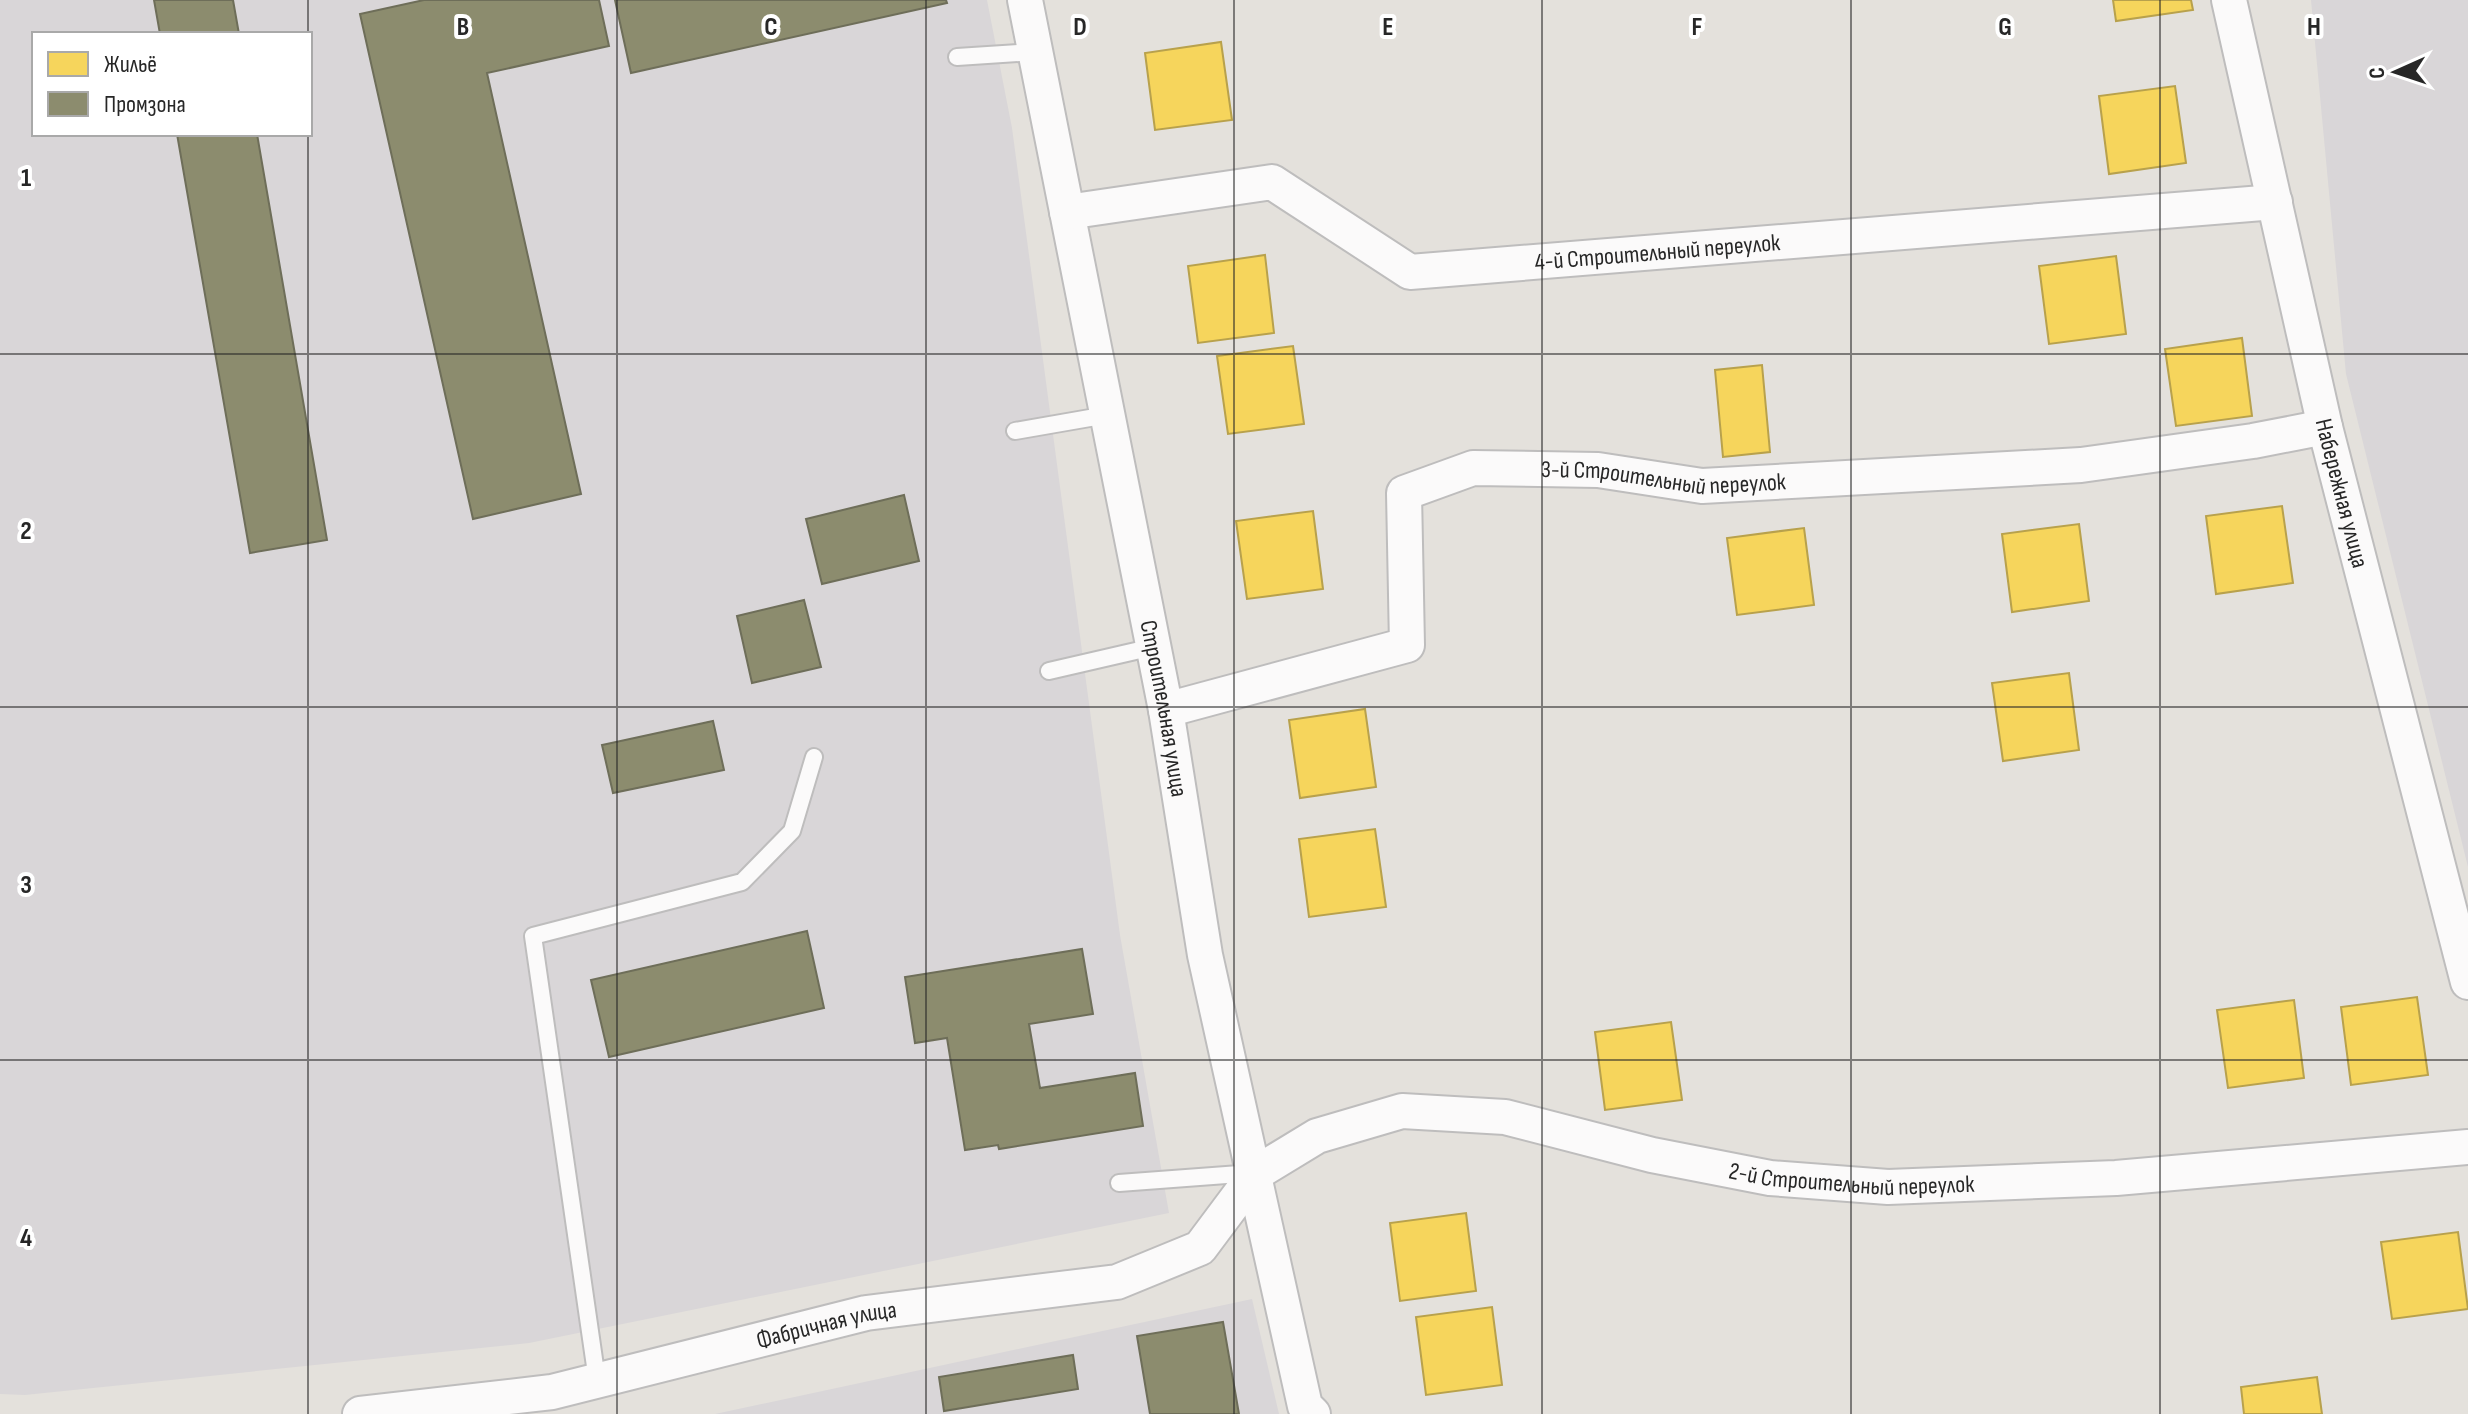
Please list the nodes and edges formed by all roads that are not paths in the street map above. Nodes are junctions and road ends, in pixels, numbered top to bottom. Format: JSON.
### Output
{"nodes":[{"id":1,"x":1025,"y":0,"type":"edge"},
{"id":2,"x":2229,"y":0,"type":"edge"},
{"id":3,"x":1035,"y":52,"type":"junction"},
{"id":4,"x":957,"y":57,"type":"dead end"},
{"id":5,"x":2275,"y":202,"type":"junction"},
{"id":6,"x":1067,"y":212,"type":"junction"},
{"id":7,"x":1107,"y":415,"type":"junction"},
{"id":8,"x":2325,"y":427,"type":"junction"},
{"id":9,"x":1015,"y":431,"type":"dead end"},
{"id":10,"x":1153,"y":647,"type":"junction"},
{"id":11,"x":1049,"y":671,"type":"dead end"},
{"id":12,"x":1166,"y":710,"type":"junction"},
{"id":13,"x":814,"y":757,"type":"dead end"},
{"id":14,"x":2468,"y":982,"type":"edge"},
{"id":15,"x":2468,"y":1147,"type":"edge"},
{"id":16,"x":1256,"y":1173,"type":"junction"},
{"id":17,"x":1119,"y":1183,"type":"dead end"},
{"id":18,"x":597,"y":1380,"type":"junction"},
{"id":19,"x":432,"y":1410,"type":"edge"},
{"id":20,"x":360,"y":1414,"type":"edge"},
{"id":21,"x":1313,"y":1414,"type":"edge"}],
"edges":[{"from":1,"to":3,"type":"street","name":"Строительная улица"},
{"from":2,"to":5,"type":"street","name":"Набережная улица"},
{"from":3,"to":4,"type":"lane"},
{"from":3,"to":6,"type":"street","name":"Строительная улица"},
{"from":5,"to":6,"type":"street","name":"4-й Строительный переулок"},
{"from":5,"to":8,"type":"street","name":"Набережная улица"},
{"from":6,"to":7,"type":"street","name":"Строительная улица"},
{"from":7,"to":9,"type":"lane"},
{"from":7,"to":10,"type":"street","name":"Строительная улица"},
{"from":8,"to":12,"type":"street","name":"3-й Строительный переулок"},
{"from":8,"to":14,"type":"street","name":"Набережная улица"},
{"from":10,"to":11,"type":"lane"},
{"from":10,"to":12,"type":"street","name":"Строительная улица"},
{"from":12,"to":16,"type":"street","name":"Строительная улица"},
{"from":13,"to":18,"type":"lane"},
{"from":15,"to":16,"type":"street","name":"2-й Строительный переулок"},
{"from":16,"to":17,"type":"lane"},
{"from":16,"to":18,"type":"street","name":"Фабричная улица"},
{"from":16,"to":21,"type":"street","name":"Строительная улица"},
{"from":18,"to":19,"type":"street","name":"Фабричная улица"},
{"from":19,"to":20,"type":"street","name":"Фабричная улица"}]}
